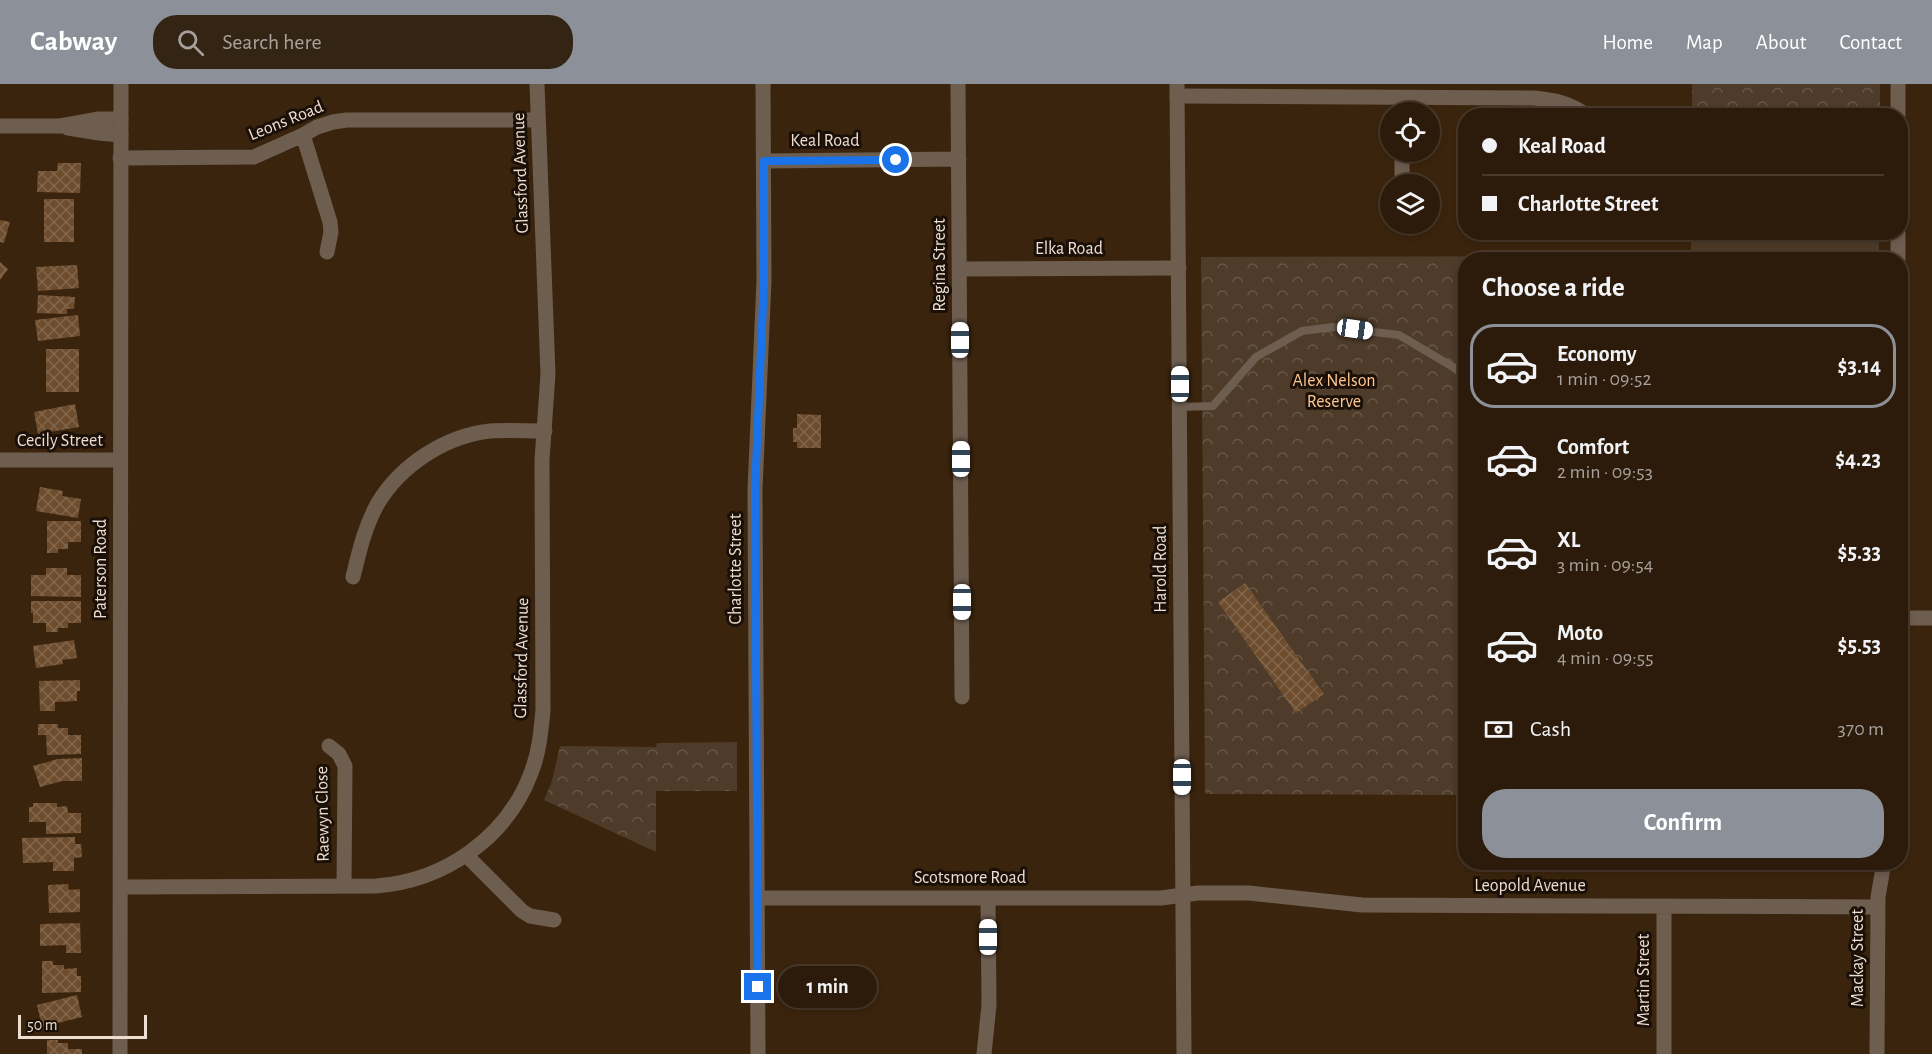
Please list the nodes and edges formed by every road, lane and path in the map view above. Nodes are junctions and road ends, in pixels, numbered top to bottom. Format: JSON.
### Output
{"nodes":[{"id":1,"x":121,"y":84,"type":"edge"},
{"id":2,"x":537,"y":84,"type":"edge"},
{"id":3,"x":763,"y":84,"type":"edge"},
{"id":4,"x":958,"y":84,"type":"edge"},
{"id":5,"x":1898,"y":84,"type":"edge"},
{"id":6,"x":1177,"y":90,"type":"edge"},
{"id":7,"x":1380,"y":103,"type":"edge"},
{"id":8,"x":1440,"y":103,"type":"edge"},
{"id":9,"x":1577,"y":108,"type":"edge"},
{"id":10,"x":1898,"y":108,"type":"edge"},
{"id":11,"x":121,"y":119,"type":"junction"},
{"id":12,"x":538,"y":120,"type":"junction"},
{"id":13,"x":0,"y":126,"type":"edge"},
{"id":14,"x":60,"y":126,"type":"junction"},
{"id":15,"x":121,"y":135,"type":"junction"},
{"id":16,"x":303,"y":135,"type":"junction"},
{"id":17,"x":120,"y":158,"type":"junction"},
{"id":18,"x":959,"y":159,"type":"junction"},
{"id":19,"x":764,"y":161,"type":"junction"},
{"id":20,"x":327,"y":252,"type":"dead end"},
{"id":21,"x":1179,"y":268,"type":"junction"},
{"id":22,"x":960,"y":269,"type":"junction"},
{"id":23,"x":1458,"y":371,"type":"edge"},
{"id":24,"x":1180,"y":407,"type":"junction"},
{"id":25,"x":545,"y":431,"type":"junction"},
{"id":26,"x":0,"y":460,"type":"edge"},
{"id":27,"x":120,"y":460,"type":"junction"},
{"id":28,"x":353,"y":577,"type":"dead end"},
{"id":29,"x":1908,"y":618,"type":"edge"},
{"id":30,"x":1932,"y":618,"type":"edge"},
{"id":31,"x":962,"y":697,"type":"dead end"},
{"id":32,"x":329,"y":746,"type":"dead end"},
{"id":33,"x":466,"y":855,"type":"junction"},
{"id":34,"x":1882,"y":870,"type":"edge"},
{"id":35,"x":344,"y":886,"type":"junction"},
{"id":36,"x":121,"y":887,"type":"junction"},
{"id":37,"x":1183,"y":896,"type":"junction"},
{"id":38,"x":757,"y":898,"type":"junction"},
{"id":39,"x":988,"y":898,"type":"junction"},
{"id":40,"x":1664,"y":906,"type":"junction"},
{"id":41,"x":1877,"y":908,"type":"junction"},
{"id":42,"x":554,"y":920,"type":"dead end"},
{"id":43,"x":120,"y":1054,"type":"edge"},
{"id":44,"x":758,"y":1054,"type":"edge"},
{"id":45,"x":984,"y":1054,"type":"edge"},
{"id":46,"x":1184,"y":1054,"type":"edge"},
{"id":47,"x":1664,"y":1054,"type":"edge"},
{"id":48,"x":1877,"y":1054,"type":"edge"}],
"edges":[{"from":1,"to":11,"type":"street","name":"Paterson Road"},
{"from":2,"to":12,"type":"street","name":"Glassford Avenue"},
{"from":3,"to":19,"type":"street","name":"Charlotte Street"},
{"from":4,"to":18,"type":"street","name":"Regina Street"},
{"from":5,"to":10,"type":"street"},
{"from":6,"to":7,"type":"street"},
{"from":6,"to":21,"type":"street","name":"Harold Road"},
{"from":8,"to":9,"type":"street"},
{"from":11,"to":14,"type":"street"},
{"from":11,"to":15,"type":"street","name":"Paterson Road"},
{"from":12,"to":16,"type":"street","name":"Leons Road"},
{"from":12,"to":25,"type":"street","name":"Glassford Avenue"},
{"from":13,"to":14,"type":"street"},
{"from":14,"to":15,"type":"street"},
{"from":15,"to":17,"type":"street","name":"Paterson Road"},
{"from":16,"to":17,"type":"street","name":"Leons Road"},
{"from":16,"to":20,"type":"street"},
{"from":17,"to":27,"type":"street","name":"Paterson Road"},
{"from":18,"to":19,"type":"street","name":"Keal Road"},
{"from":18,"to":22,"type":"street","name":"Regina Street"},
{"from":19,"to":38,"type":"street","name":"Charlotte Street"},
{"from":21,"to":22,"type":"street","name":"Elka Road"},
{"from":21,"to":24,"type":"street","name":"Harold Road"},
{"from":22,"to":31,"type":"street","name":"Regina Street"},
{"from":23,"to":24,"type":"lane"},
{"from":24,"to":37,"type":"street","name":"Harold Road"},
{"from":25,"to":28,"type":"street"},
{"from":25,"to":33,"type":"street","name":"Glassford Avenue"},
{"from":26,"to":27,"type":"street","name":"Cecily Street"},
{"from":27,"to":36,"type":"street","name":"Paterson Road"},
{"from":29,"to":30,"type":"street"},
{"from":32,"to":35,"type":"street","name":"Raewyn Close"},
{"from":33,"to":35,"type":"street","name":"Glassford Avenue"},
{"from":33,"to":42,"type":"street"},
{"from":34,"to":41,"type":"street","name":"Mackay Street"},
{"from":35,"to":36,"type":"street","name":"Glassford Avenue"},
{"from":36,"to":43,"type":"street","name":"Paterson Road"},
{"from":37,"to":39,"type":"street","name":"Scotsmore Road"},
{"from":37,"to":40,"type":"street","name":"Leopold Avenue"},
{"from":37,"to":46,"type":"street","name":"Harold Road"},
{"from":38,"to":39,"type":"street","name":"Scotsmore Road"},
{"from":38,"to":44,"type":"street","name":"Charlotte Street"},
{"from":39,"to":45,"type":"street"},
{"from":40,"to":41,"type":"street","name":"Leopold Avenue"},
{"from":40,"to":47,"type":"street","name":"Martin Street"},
{"from":41,"to":48,"type":"street","name":"Mackay Street"}]}
